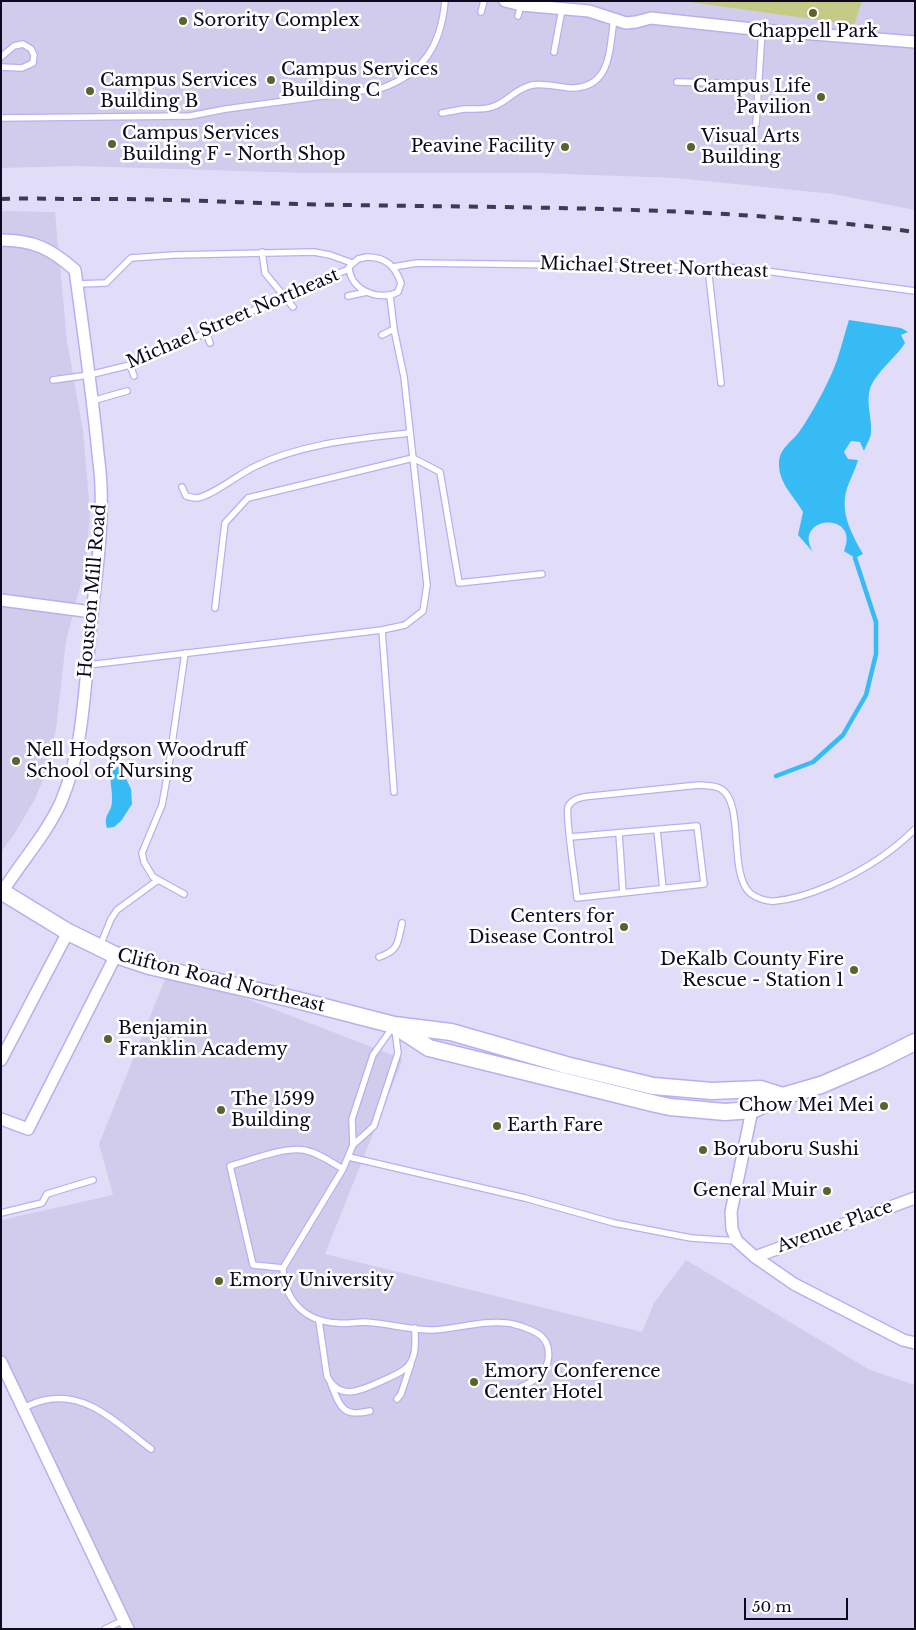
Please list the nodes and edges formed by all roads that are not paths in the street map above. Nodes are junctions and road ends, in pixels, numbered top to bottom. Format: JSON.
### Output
{"nodes":[{"id":1,"x":445,"y":1,"type":"edge"},
{"id":2,"x":484,"y":1,"type":"edge"},
{"id":3,"x":505,"y":1,"type":"edge"},
{"id":4,"x":562,"y":9,"type":"junction"},
{"id":5,"x":481,"y":12,"type":"dead end"},
{"id":6,"x":614,"y":19,"type":"junction"},
{"id":7,"x":762,"y":30,"type":"junction"},
{"id":8,"x":915,"y":42,"type":"edge"},
{"id":9,"x":554,"y":52,"type":"dead end"},
{"id":10,"x":1,"y":57,"type":"edge"},
{"id":11,"x":1,"y":67,"type":"edge"},
{"id":12,"x":677,"y":82,"type":"dead end"},
{"id":13,"x":758,"y":84,"type":"junction"},
{"id":14,"x":442,"y":113,"type":"dead end"},
{"id":15,"x":1,"y":118,"type":"edge"},
{"id":16,"x":756,"y":124,"type":"dead end"},
{"id":17,"x":1,"y":240,"type":"edge"},
{"id":18,"x":262,"y":252,"type":"junction"},
{"id":19,"x":350,"y":266,"type":"junction"},
{"id":20,"x":393,"y":266,"type":"junction"},
{"id":21,"x":708,"y":267,"type":"junction"},
{"id":22,"x":77,"y":284,"type":"junction"},
{"id":23,"x":915,"y":291,"type":"edge"},
{"id":24,"x":366,"y":292,"type":"junction"},
{"id":25,"x":283,"y":296,"type":"junction"},
{"id":26,"x":348,"y":296,"type":"dead end"},
{"id":27,"x":390,"y":296,"type":"junction"},
{"id":28,"x":293,"y":307,"type":"dead end"},
{"id":29,"x":394,"y":329,"type":"junction"},
{"id":30,"x":206,"y":333,"type":"junction"},
{"id":31,"x":382,"y":335,"type":"dead end"},
{"id":32,"x":210,"y":343,"type":"dead end"},
{"id":33,"x":130,"y":365,"type":"junction"},
{"id":34,"x":89,"y":375,"type":"junction"},
{"id":35,"x":134,"y":376,"type":"dead end"},
{"id":36,"x":53,"y":380,"type":"dead end"},
{"id":37,"x":721,"y":383,"type":"dead end"},
{"id":38,"x":127,"y":391,"type":"dead end"},
{"id":39,"x":92,"y":401,"type":"junction"},
{"id":40,"x":410,"y":433,"type":"junction"},
{"id":41,"x":413,"y":458,"type":"junction"},
{"id":42,"x":182,"y":487,"type":"dead end"},
{"id":43,"x":542,"y":574,"type":"dead end"},
{"id":44,"x":1,"y":600,"type":"edge"},
{"id":45,"x":216,"y":608,"type":"dead end"},
{"id":46,"x":92,"y":612,"type":"junction"},
{"id":47,"x":382,"y":630,"type":"junction"},
{"id":48,"x":186,"y":653,"type":"junction"},
{"id":49,"x":87,"y":665,"type":"junction"},
{"id":50,"x":394,"y":792,"type":"dead end"},
{"id":51,"x":915,"y":829,"type":"edge"},
{"id":52,"x":658,"y":830,"type":"junction"},
{"id":53,"x":618,"y":833,"type":"junction"},
{"id":54,"x":570,"y":836,"type":"junction"},
{"id":55,"x":158,"y":880,"type":"junction"},
{"id":56,"x":664,"y":889,"type":"junction"},
{"id":57,"x":2,"y":892,"type":"edge"},
{"id":58,"x":623,"y":893,"type":"junction"},
{"id":59,"x":184,"y":894,"type":"dead end"},
{"id":60,"x":402,"y":923,"type":"dead end"},
{"id":61,"x":68,"y":932,"type":"junction"},
{"id":62,"x":99,"y":947,"type":"junction"},
{"id":63,"x":116,"y":955,"type":"junction"},
{"id":64,"x":379,"y":957,"type":"dead end"},
{"id":65,"x":394,"y":1025,"type":"junction"},
{"id":66,"x":915,"y":1042,"type":"edge"},
{"id":67,"x":1,"y":1060,"type":"edge"},
{"id":68,"x":783,"y":1096,"type":"junction"},
{"id":69,"x":752,"y":1110,"type":"junction"},
{"id":70,"x":1,"y":1119,"type":"edge"},
{"id":71,"x":353,"y":1146,"type":"junction"},
{"id":72,"x":349,"y":1157,"type":"junction"},
{"id":73,"x":344,"y":1169,"type":"junction"},
{"id":74,"x":93,"y":1180,"type":"dead end"},
{"id":75,"x":915,"y":1198,"type":"edge"},
{"id":76,"x":1,"y":1213,"type":"edge"},
{"id":77,"x":737,"y":1241,"type":"junction"},
{"id":78,"x":756,"y":1257,"type":"junction"},
{"id":79,"x":283,"y":1268,"type":"junction"},
{"id":80,"x":319,"y":1321,"type":"junction"},
{"id":81,"x":415,"y":1328,"type":"junction"},
{"id":82,"x":915,"y":1343,"type":"edge"},
{"id":83,"x":412,"y":1359,"type":"junction"},
{"id":84,"x":1,"y":1362,"type":"edge"},
{"id":85,"x":331,"y":1384,"type":"junction"},
{"id":86,"x":521,"y":1387,"type":"dead end"},
{"id":87,"x":397,"y":1399,"type":"dead end"},
{"id":88,"x":23,"y":1408,"type":"junction"},
{"id":89,"x":370,"y":1412,"type":"dead end"},
{"id":90,"x":150,"y":1449,"type":"dead end"},
{"id":91,"x":126,"y":1624,"type":"edge"},
{"id":92,"x":105,"y":1629,"type":"edge"}],
"edges":[{"from":1,"to":15,"type":"lane"},
{"from":2,"to":5,"type":"lane"},
{"from":3,"to":4,"type":"street"},
{"from":4,"to":6,"type":"street"},
{"from":4,"to":9,"type":"lane"},
{"from":6,"to":7,"type":"street"},
{"from":6,"to":14,"type":"lane"},
{"from":7,"to":8,"type":"street"},
{"from":7,"to":13,"type":"lane"},
{"from":10,"to":11,"type":"lane"},
{"from":12,"to":13,"type":"lane"},
{"from":13,"to":16,"type":"lane"},
{"from":17,"to":22,"type":"street","name":"Houston Mill Road"},
{"from":18,"to":19,"type":"lane"},
{"from":18,"to":22,"type":"lane"},
{"from":18,"to":25,"type":"lane"},
{"from":19,"to":20,"type":"lane"},
{"from":19,"to":24,"type":"lane"},
{"from":19,"to":25,"type":"lane","name":"Michael Street Northeast"},
{"from":20,"to":21,"type":"lane","name":"Michael Street Northeast"},
{"from":20,"to":27,"type":"lane"},
{"from":21,"to":23,"type":"lane","name":"Michael Street Northeast"},
{"from":21,"to":37,"type":"lane"},
{"from":22,"to":34,"type":"street","name":"Houston Mill Road"},
{"from":24,"to":26,"type":"lane"},
{"from":24,"to":27,"type":"lane"},
{"from":25,"to":28,"type":"lane"},
{"from":25,"to":30,"type":"lane","name":"Michael Street Northeast"},
{"from":27,"to":29,"type":"lane"},
{"from":29,"to":31,"type":"lane"},
{"from":29,"to":40,"type":"lane"},
{"from":30,"to":32,"type":"lane"},
{"from":30,"to":33,"type":"lane","name":"Michael Street Northeast"},
{"from":33,"to":34,"type":"lane","name":"Michael Street Northeast"},
{"from":33,"to":35,"type":"lane"},
{"from":34,"to":36,"type":"lane","name":"Michael Street Northeast"},
{"from":34,"to":39,"type":"street","name":"Houston Mill Road"},
{"from":38,"to":39,"type":"lane"},
{"from":39,"to":46,"type":"street","name":"Houston Mill Road"},
{"from":40,"to":41,"type":"lane"},
{"from":40,"to":42,"type":"lane"},
{"from":41,"to":43,"type":"lane"},
{"from":41,"to":45,"type":"lane"},
{"from":41,"to":47,"type":"lane"},
{"from":44,"to":46,"type":"street"},
{"from":46,"to":49,"type":"street","name":"Houston Mill Road"},
{"from":47,"to":48,"type":"lane"},
{"from":47,"to":50,"type":"lane"},
{"from":48,"to":49,"type":"lane"},
{"from":48,"to":55,"type":"lane"},
{"from":49,"to":57,"type":"street","name":"Houston Mill Road"},
{"from":51,"to":54,"type":"lane"},
{"from":52,"to":53,"type":"lane"},
{"from":52,"to":56,"type":"lane"},
{"from":52,"to":56,"type":"lane"},
{"from":53,"to":54,"type":"lane"},
{"from":53,"to":58,"type":"lane"},
{"from":54,"to":58,"type":"lane"},
{"from":55,"to":59,"type":"lane"},
{"from":55,"to":62,"type":"lane"},
{"from":56,"to":58,"type":"lane"},
{"from":57,"to":61,"type":"main road","name":"Clifton Road Northeast"},
{"from":60,"to":64,"type":"lane"},
{"from":61,"to":62,"type":"main road","name":"Clifton Road Northeast"},
{"from":61,"to":67,"type":"street"},
{"from":62,"to":63,"type":"main road","name":"Clifton Road Northeast"},
{"from":63,"to":65,"type":"main road","name":"Clifton Road Northeast"},
{"from":63,"to":70,"type":"street"},
{"from":65,"to":68,"type":"main road","name":"Clifton Road Northeast"},
{"from":65,"to":69,"type":"main road","name":"Clifton Road Northeast"},
{"from":65,"to":71,"type":"lane"},
{"from":65,"to":71,"type":"lane"},
{"from":66,"to":68,"type":"main road","name":"Clifton Road Northeast"},
{"from":68,"to":69,"type":"main road","name":"Clifton Road Northeast"},
{"from":69,"to":77,"type":"street"},
{"from":71,"to":72,"type":"lane"},
{"from":72,"to":73,"type":"lane"},
{"from":72,"to":77,"type":"lane"},
{"from":73,"to":79,"type":"lane"},
{"from":73,"to":79,"type":"lane"},
{"from":74,"to":76,"type":"lane"},
{"from":75,"to":78,"type":"street","name":"Avenue Place"},
{"from":77,"to":78,"type":"street"},
{"from":78,"to":82,"type":"street"},
{"from":79,"to":80,"type":"lane"},
{"from":80,"to":81,"type":"lane"},
{"from":80,"to":85,"type":"lane"},
{"from":81,"to":83,"type":"lane"},
{"from":81,"to":86,"type":"lane"},
{"from":83,"to":85,"type":"lane"},
{"from":83,"to":87,"type":"lane"},
{"from":84,"to":88,"type":"street"},
{"from":85,"to":89,"type":"lane"},
{"from":88,"to":90,"type":"lane"},
{"from":88,"to":91,"type":"street"},
{"from":91,"to":92,"type":"lane"}]}
